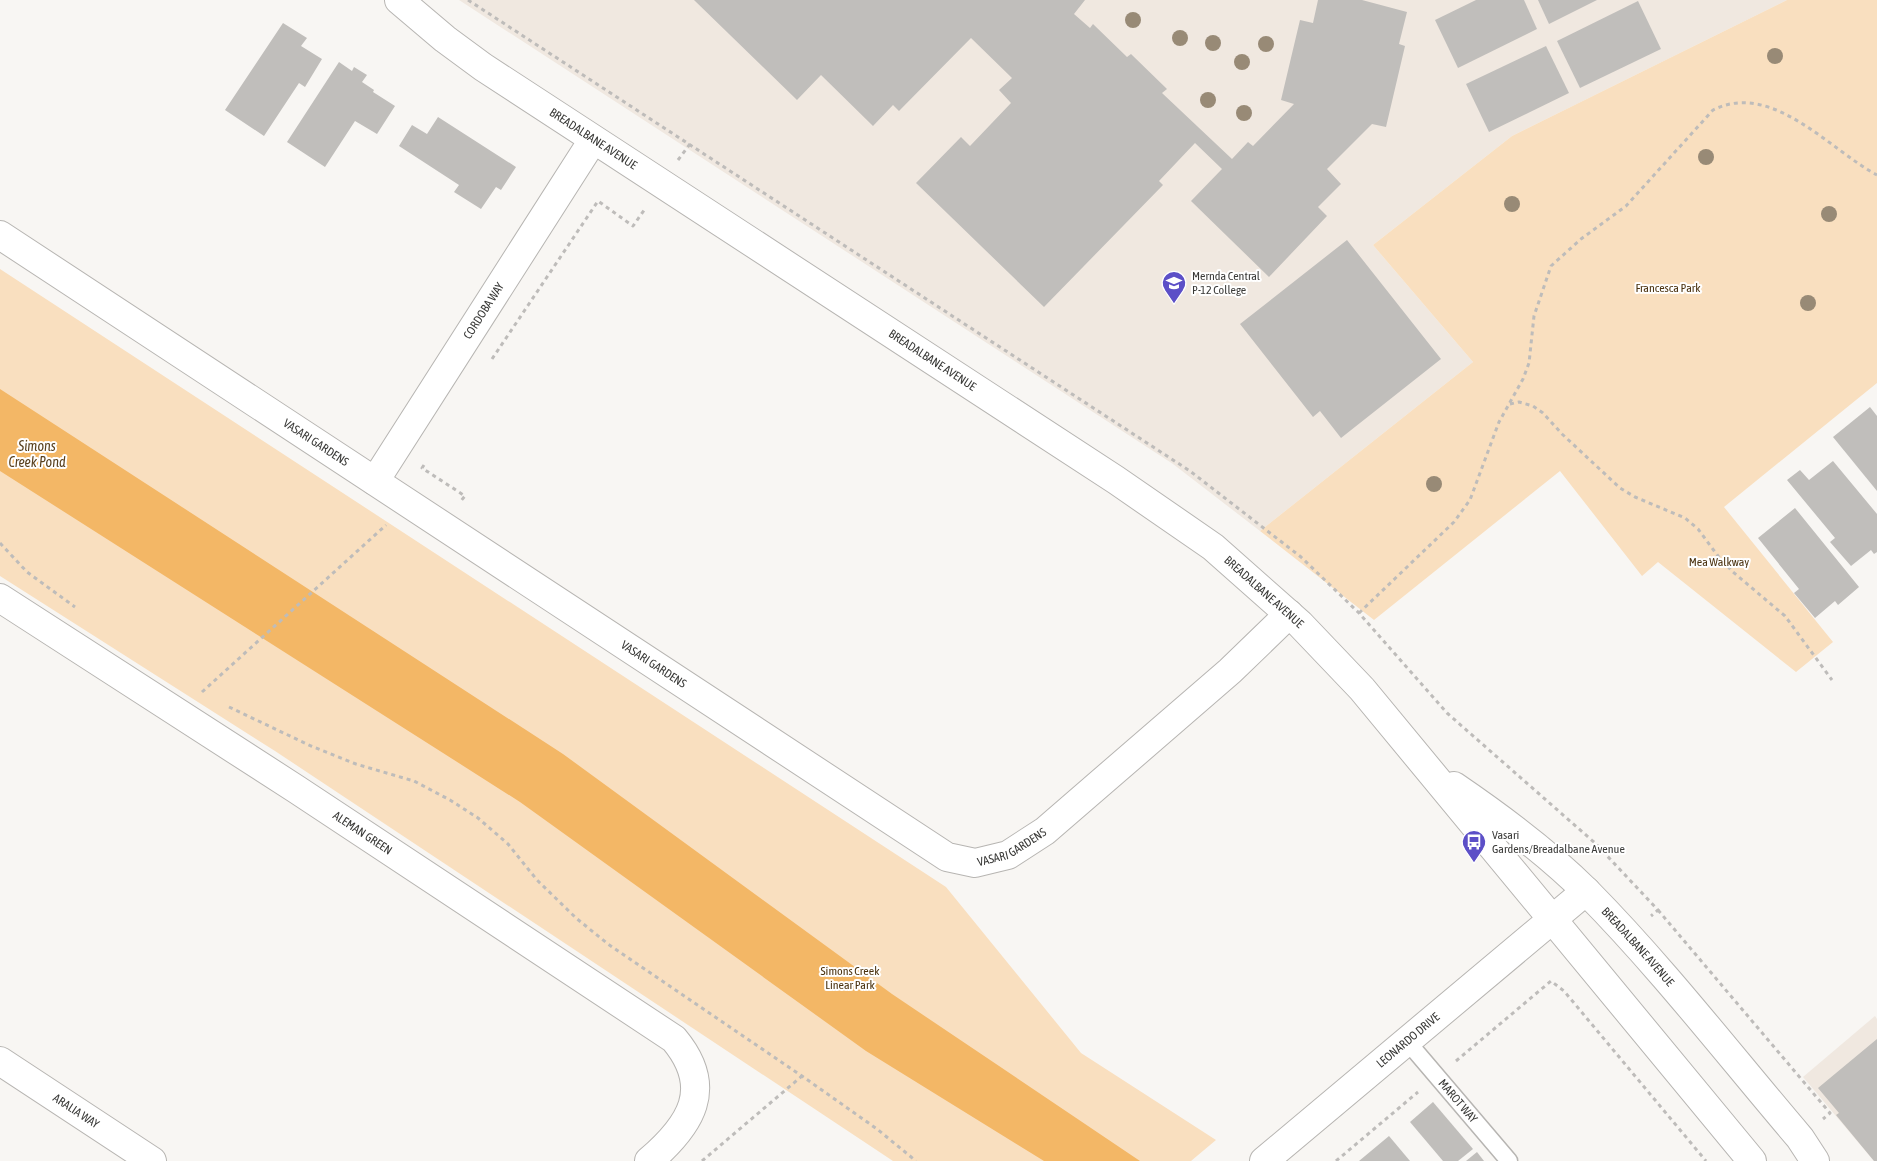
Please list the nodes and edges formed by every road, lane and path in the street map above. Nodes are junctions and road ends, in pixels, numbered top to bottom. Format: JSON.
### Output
{"nodes":[{"id":1,"x":399,"y":0,"type":"edge"},
{"id":2,"x":468,"y":0,"type":"edge"},
{"id":3,"x":593,"y":140,"type":"junction"},
{"id":4,"x":690,"y":144,"type":"junction"},
{"id":5,"x":1877,"y":175,"type":"edge"},
{"id":6,"x":662,"y":184,"type":"junction"},
{"id":7,"x":0,"y":235,"type":"edge"},
{"id":8,"x":490,"y":362,"type":"dead end"},
{"id":9,"x":1510,"y":404,"type":"junction"},
{"id":10,"x":427,"y":460,"type":"dead end"},
{"id":11,"x":375,"y":481,"type":"junction"},
{"id":12,"x":389,"y":520,"type":"dead end"},
{"id":13,"x":444,"y":526,"type":"junction"},
{"id":14,"x":0,"y":543,"type":"edge"},
{"id":15,"x":0,"y":598,"type":"edge"},
{"id":16,"x":78,"y":609,"type":"dead end"},
{"id":17,"x":1359,"y":613,"type":"junction"},
{"id":18,"x":1288,"y":614,"type":"junction"},
{"id":19,"x":1398,"y":655,"type":"dead end"},
{"id":20,"x":1832,"y":680,"type":"dead end"},
{"id":21,"x":195,"y":688,"type":"dead end"},
{"id":22,"x":202,"y":693,"type":"junction"},
{"id":23,"x":210,"y":697,"type":"dead end"},
{"id":24,"x":227,"y":706,"type":"dead end"},
{"id":25,"x":1426,"y":767,"type":"junction"},
{"id":26,"x":1586,"y":891,"type":"junction"},
{"id":27,"x":1658,"y":910,"type":"dead end"},
{"id":28,"x":1551,"y":920,"type":"junction"},
{"id":29,"x":1406,"y":1040,"type":"junction"},
{"id":30,"x":0,"y":1062,"type":"edge"},
{"id":31,"x":802,"y":1076,"type":"junction"},
{"id":32,"x":1437,"y":1077,"type":"junction"},
{"id":33,"x":1830,"y":1113,"type":"dead end"},
{"id":34,"x":152,"y":1161,"type":"edge"},
{"id":35,"x":649,"y":1161,"type":"edge"},
{"id":36,"x":702,"y":1161,"type":"edge"},
{"id":37,"x":916,"y":1161,"type":"edge"},
{"id":38,"x":1264,"y":1161,"type":"edge"},
{"id":39,"x":1336,"y":1161,"type":"edge"},
{"id":40,"x":1509,"y":1161,"type":"edge"},
{"id":41,"x":1706,"y":1161,"type":"edge"},
{"id":42,"x":1752,"y":1161,"type":"edge"},
{"id":43,"x":1816,"y":1161,"type":"edge"}],
"edges":[{"from":1,"to":3,"type":"street","name":"BREADALBANE AVENUE"},
{"from":2,"to":4,"type":"path"},
{"from":3,"to":6,"type":"street","name":"BREADALBANE AVENUE"},
{"from":3,"to":11,"type":"street","name":"CORDOBA WAY"},
{"from":4,"to":6,"type":"path"},
{"from":4,"to":17,"type":"path"},
{"from":5,"to":9,"type":"path"},
{"from":6,"to":8,"type":"path"},
{"from":6,"to":18,"type":"street","name":"BREADALBANE AVENUE"},
{"from":7,"to":11,"type":"street","name":"VASARI GARDENS"},
{"from":9,"to":17,"type":"path"},
{"from":9,"to":20,"type":"path"},
{"from":10,"to":13,"type":"path"},
{"from":11,"to":13,"type":"street","name":"VASARI GARDENS"},
{"from":12,"to":22,"type":"path"},
{"from":13,"to":18,"type":"street","name":"VASARI GARDENS"},
{"from":14,"to":16,"type":"path"},
{"from":15,"to":35,"type":"street","name":"ALEMAN GREEN"},
{"from":17,"to":19,"type":"path"},
{"from":18,"to":25,"type":"street","name":"BREADALBANE AVENUE"},
{"from":21,"to":22,"type":"path"},
{"from":22,"to":23,"type":"path"},
{"from":24,"to":31,"type":"path"},
{"from":25,"to":26,"type":"street","name":"BREADALBANE AVENUE"},
{"from":25,"to":28,"type":"street","name":"BREADALBANE AVENUE"},
{"from":26,"to":28,"type":"street","name":"LEONARDO DRIVE"},
{"from":26,"to":43,"type":"street","name":"BREADALBANE AVENUE"},
{"from":27,"to":33,"type":"path"},
{"from":28,"to":29,"type":"street","name":"LEONARDO DRIVE"},
{"from":28,"to":42,"type":"street","name":"BREADALBANE AVENUE"},
{"from":29,"to":32,"type":"lane","name":"MAROT WAY"},
{"from":29,"to":38,"type":"street","name":"LEONARDO DRIVE"},
{"from":30,"to":34,"type":"street","name":"ARALIA WAY"},
{"from":31,"to":36,"type":"path"},
{"from":31,"to":37,"type":"path"},
{"from":32,"to":39,"type":"path"},
{"from":32,"to":40,"type":"lane","name":"MAROT WAY"},
{"from":32,"to":41,"type":"path"}]}
